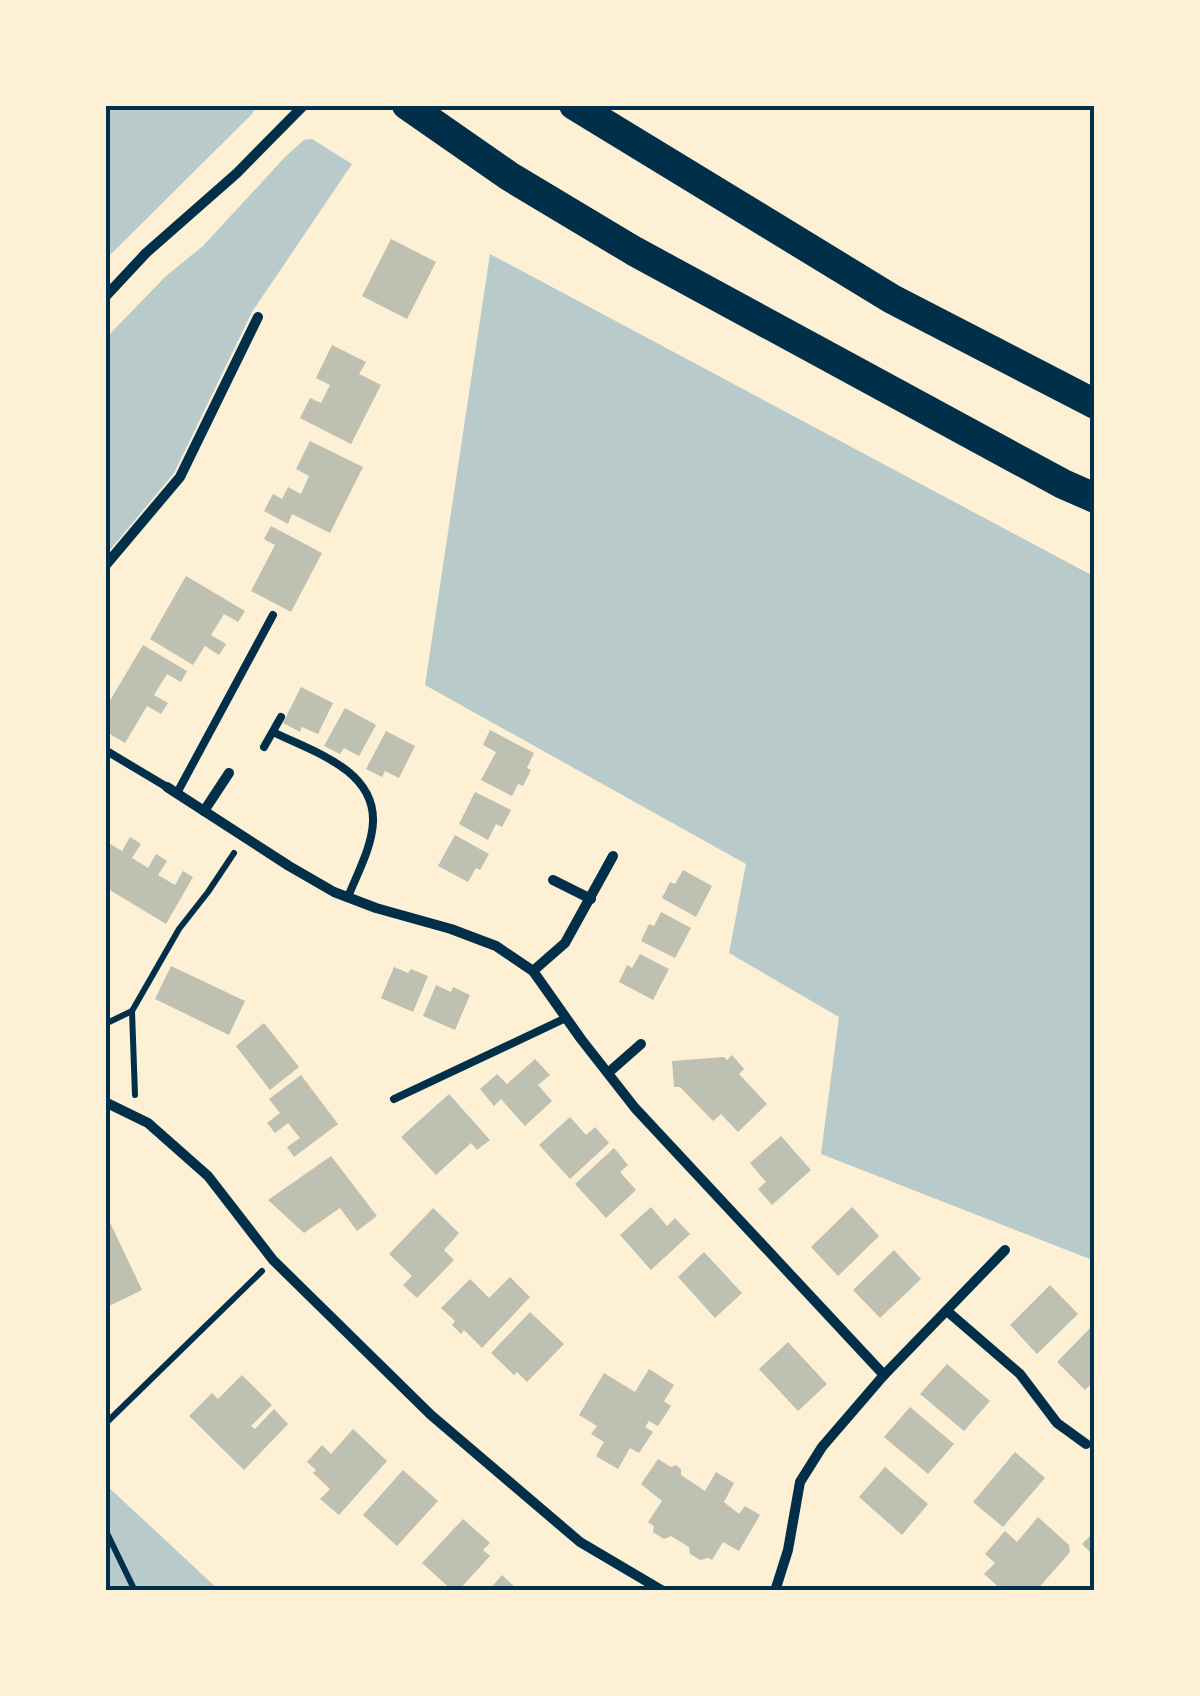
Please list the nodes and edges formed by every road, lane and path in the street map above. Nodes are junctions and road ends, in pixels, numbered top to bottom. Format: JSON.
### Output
{"nodes":[{"id":1,"x":304,"y":105,"type":"edge"},
{"id":2,"x":407,"y":105,"type":"edge"},
{"id":3,"x":574,"y":105,"type":"edge"},
{"id":4,"x":105,"y":297,"type":"edge"},
{"id":5,"x":258,"y":317,"type":"dead end"},
{"id":6,"x":1095,"y":404,"type":"edge"},
{"id":7,"x":1095,"y":498,"type":"edge"},
{"id":8,"x":105,"y":566,"type":"edge"},
{"id":9,"x":273,"y":615,"type":"dead end"},
{"id":10,"x":280,"y":717,"type":"dead end"},
{"id":11,"x":273,"y":732,"type":"junction"},
{"id":12,"x":264,"y":747,"type":"dead end"},
{"id":13,"x":105,"y":750,"type":"edge"},
{"id":14,"x":228,"y":773,"type":"dead end"},
{"id":15,"x":172,"y":790,"type":"junction"},
{"id":16,"x":204,"y":811,"type":"junction"},
{"id":17,"x":244,"y":837,"type":"junction"},
{"id":18,"x":614,"y":856,"type":"dead end"},
{"id":19,"x":553,"y":880,"type":"dead end"},
{"id":20,"x":348,"y":898,"type":"junction"},
{"id":21,"x":590,"y":899,"type":"junction"},
{"id":22,"x":533,"y":971,"type":"junction"},
{"id":23,"x":132,"y":1012,"type":"junction"},
{"id":24,"x":566,"y":1018,"type":"junction"},
{"id":25,"x":105,"y":1024,"type":"edge"},
{"id":26,"x":641,"y":1044,"type":"dead end"},
{"id":27,"x":608,"y":1073,"type":"junction"},
{"id":28,"x":394,"y":1099,"type":"dead end"},
{"id":29,"x":105,"y":1102,"type":"edge"},
{"id":30,"x":136,"y":1117,"type":"junction"},
{"id":31,"x":1005,"y":1250,"type":"dead end"},
{"id":32,"x":273,"y":1260,"type":"junction"},
{"id":33,"x":947,"y":1311,"type":"junction"},
{"id":34,"x":884,"y":1375,"type":"junction"},
{"id":35,"x":105,"y":1424,"type":"edge"},
{"id":36,"x":1086,"y":1444,"type":"dead end"},
{"id":37,"x":105,"y":1529,"type":"edge"},
{"id":38,"x":135,"y":1591,"type":"edge"},
{"id":39,"x":663,"y":1591,"type":"edge"},
{"id":40,"x":775,"y":1591,"type":"edge"}],
"edges":[{"from":1,"to":4,"type":"street"},
{"from":2,"to":7,"type":"highway"},
{"from":3,"to":6,"type":"highway"},
{"from":5,"to":8,"type":"street"},
{"from":9,"to":15,"type":"lane"},
{"from":10,"to":11,"type":"lane"},
{"from":11,"to":12,"type":"lane"},
{"from":11,"to":20,"type":"lane"},
{"from":13,"to":15,"type":"lane"},
{"from":14,"to":16,"type":"street"},
{"from":15,"to":16,"type":"street"},
{"from":16,"to":17,"type":"street"},
{"from":17,"to":20,"type":"street"},
{"from":17,"to":23,"type":"path"},
{"from":18,"to":21,"type":"street"},
{"from":19,"to":21,"type":"street"},
{"from":20,"to":22,"type":"street"},
{"from":21,"to":22,"type":"street"},
{"from":22,"to":24,"type":"street"},
{"from":23,"to":25,"type":"path"},
{"from":23,"to":30,"type":"path"},
{"from":24,"to":27,"type":"street"},
{"from":24,"to":28,"type":"lane"},
{"from":26,"to":27,"type":"street"},
{"from":27,"to":34,"type":"street"},
{"from":29,"to":30,"type":"street"},
{"from":30,"to":32,"type":"street"},
{"from":31,"to":33,"type":"street"},
{"from":32,"to":35,"type":"path"},
{"from":32,"to":39,"type":"street"},
{"from":33,"to":34,"type":"street"},
{"from":33,"to":36,"type":"street"},
{"from":34,"to":40,"type":"street"},
{"from":37,"to":38,"type":"path"}]}
